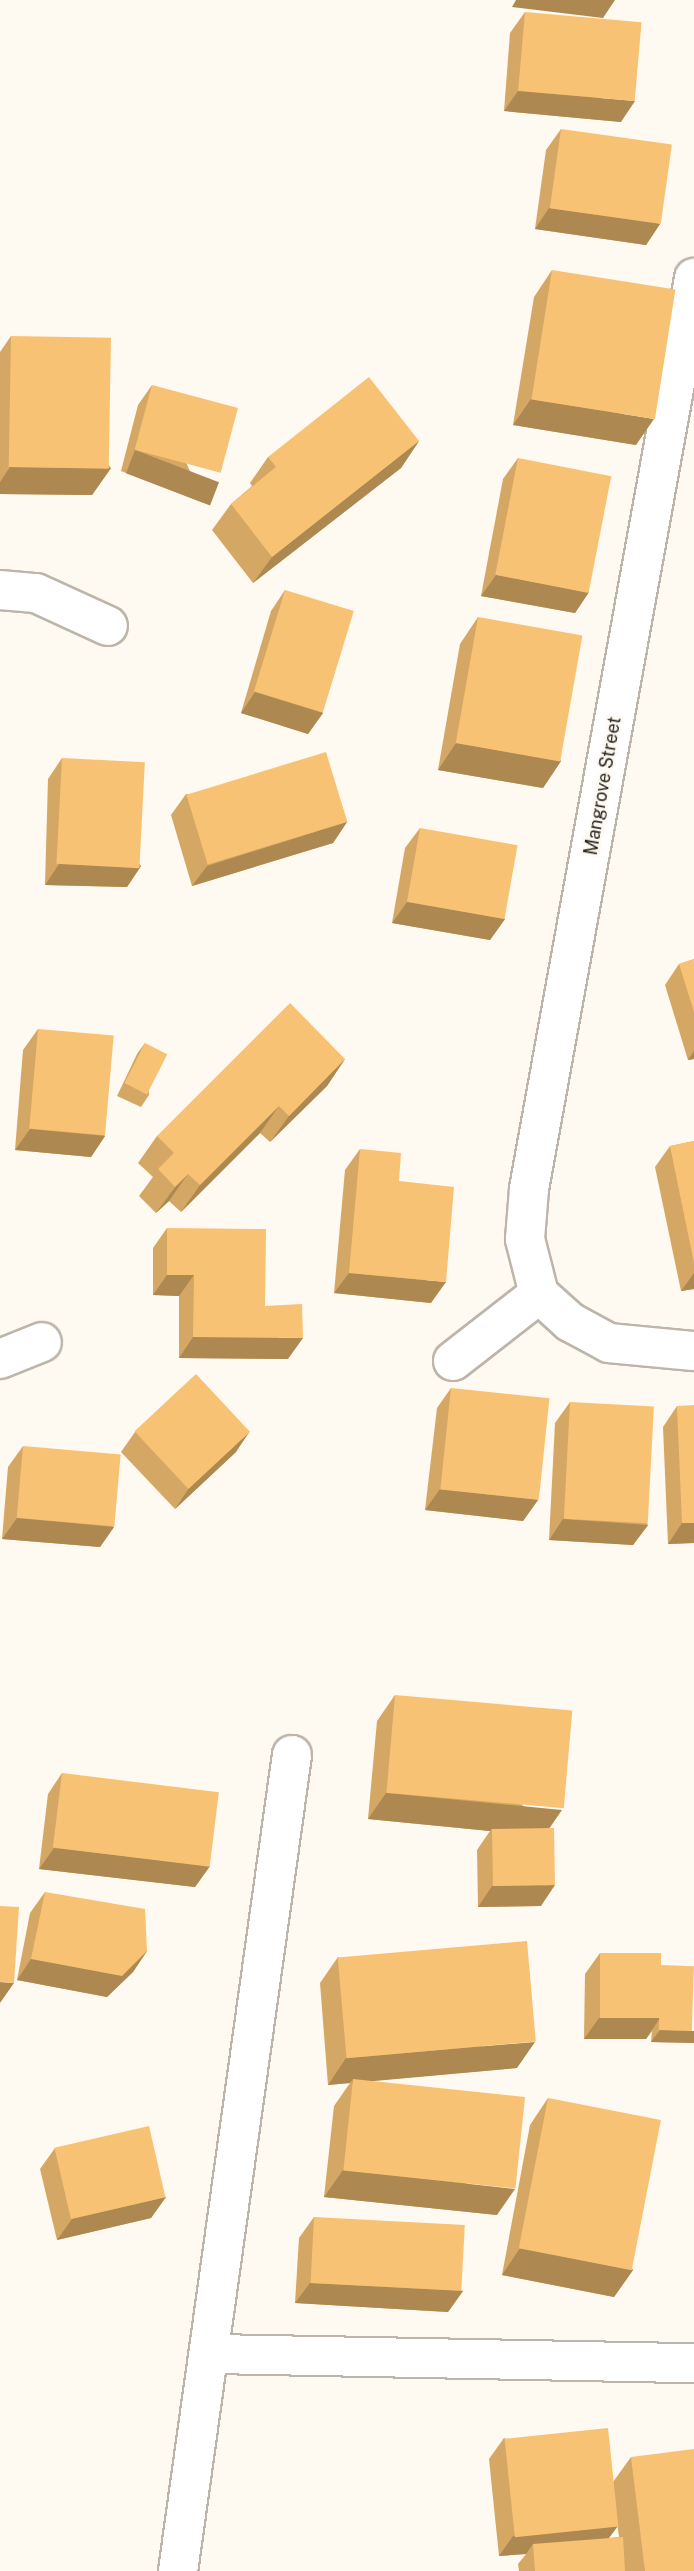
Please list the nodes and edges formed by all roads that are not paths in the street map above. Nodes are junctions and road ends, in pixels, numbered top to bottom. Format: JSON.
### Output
{"nodes":[{"id":1,"x":694,"y":278,"type":"edge"},
{"id":2,"x":0,"y":590,"type":"edge"},
{"id":3,"x":108,"y":626,"type":"dead end"},
{"id":4,"x":539,"y":1294,"type":"junction"},
{"id":5,"x":42,"y":1342,"type":"dead end"},
{"id":6,"x":694,"y":1351,"type":"edge"},
{"id":7,"x":0,"y":1359,"type":"edge"},
{"id":8,"x":453,"y":1361,"type":"dead end"},
{"id":9,"x":292,"y":1755,"type":"dead end"},
{"id":10,"x":213,"y":2354,"type":"junction"},
{"id":11,"x":694,"y":2363,"type":"edge"},
{"id":12,"x":178,"y":2571,"type":"edge"}],
"edges":[{"from":1,"to":4,"type":"street","name":"Mangrove Street"},
{"from":2,"to":3,"type":"street"},
{"from":4,"to":6,"type":"street"},
{"from":4,"to":8,"type":"street"},
{"from":5,"to":7,"type":"street"},
{"from":9,"to":10,"type":"street"},
{"from":10,"to":11,"type":"street"},
{"from":10,"to":12,"type":"street"}]}
